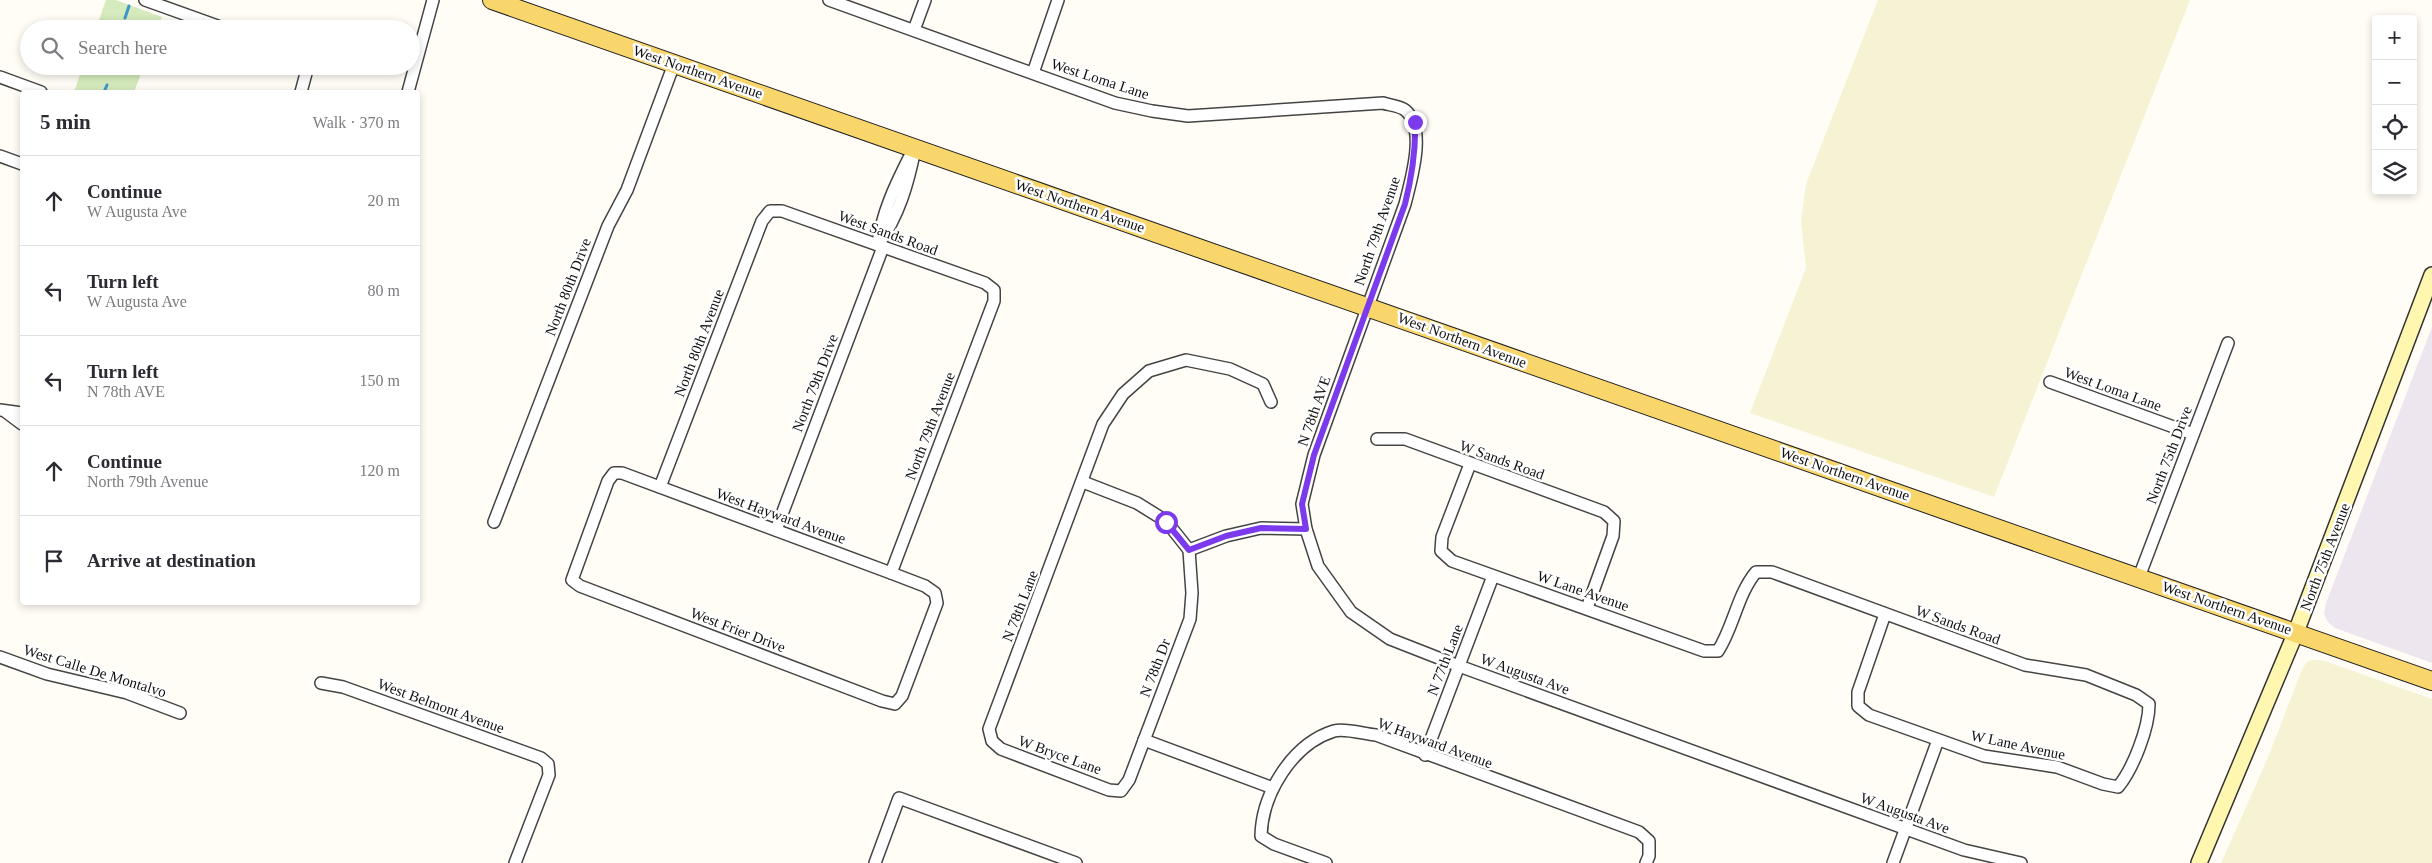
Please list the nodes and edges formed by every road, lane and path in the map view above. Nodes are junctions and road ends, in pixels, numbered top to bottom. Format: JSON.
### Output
{"nodes":[{"id":1,"x":145,"y":0,"type":"edge"},
{"id":2,"x":433,"y":0,"type":"edge"},
{"id":3,"x":492,"y":0,"type":"edge"},
{"id":4,"x":829,"y":0,"type":"edge"},
{"id":5,"x":925,"y":0,"type":"edge"},
{"id":6,"x":1058,"y":0,"type":"edge"},
{"id":7,"x":201,"y":20,"type":"edge"},
{"id":8,"x":914,"y":30,"type":"junction"},
{"id":9,"x":420,"y":48,"type":"edge"},
{"id":10,"x":674,"y":64,"type":"junction"},
{"id":11,"x":1033,"y":73,"type":"junction"},
{"id":12,"x":306,"y":75,"type":"edge"},
{"id":13,"x":413,"y":75,"type":"edge"},
{"id":14,"x":0,"y":77,"type":"edge"},
{"id":15,"x":36,"y":90,"type":"edge"},
{"id":16,"x":302,"y":90,"type":"edge"},
{"id":17,"x":409,"y":90,"type":"edge"},
{"id":18,"x":1404,"y":108,"type":"joint"},
{"id":19,"x":915,"y":149,"type":"junction"},
{"id":20,"x":0,"y":156,"type":"edge"},
{"id":21,"x":20,"y":163,"type":"edge"},
{"id":22,"x":770,"y":210,"type":"joint"},
{"id":23,"x":880,"y":246,"type":"junction"},
{"id":24,"x":2432,"y":275,"type":"edge"},
{"id":25,"x":994,"y":290,"type":"joint"},
{"id":26,"x":1367,"y":306,"type":"junction"},
{"id":27,"x":2228,"y":343,"type":"dead end"},
{"id":28,"x":2050,"y":382,"type":"dead end"},
{"id":29,"x":1271,"y":402,"type":"dead end"},
{"id":30,"x":3,"y":411,"type":"edge"},
{"id":31,"x":20,"y":413,"type":"edge"},
{"id":32,"x":20,"y":423,"type":"edge"},
{"id":33,"x":2193,"y":434,"type":"junction"},
{"id":34,"x":1377,"y":439,"type":"dead end"},
{"id":35,"x":1470,"y":464,"type":"junction"},
{"id":36,"x":1083,"y":482,"type":"junction"},
{"id":37,"x":660,"y":487,"type":"junction"},
{"id":38,"x":494,"y":522,"type":"dead end"},
{"id":39,"x":1306,"y":529,"type":"junction"},
{"id":40,"x":776,"y":530,"type":"junction"},
{"id":41,"x":1189,"y":550,"type":"junction"},
{"id":42,"x":891,"y":573,"type":"junction"},
{"id":43,"x":1493,"y":576,"type":"junction"},
{"id":44,"x":2139,"y":577,"type":"junction"},
{"id":45,"x":572,"y":580,"type":"joint"},
{"id":46,"x":1587,"y":608,"type":"junction"},
{"id":47,"x":1885,"y":614,"type":"junction"},
{"id":48,"x":2296,"y":632,"type":"junction"},
{"id":49,"x":1718,"y":651,"type":"joint"},
{"id":50,"x":0,"y":657,"type":"edge"},
{"id":51,"x":1459,"y":666,"type":"junction"},
{"id":52,"x":2432,"y":681,"type":"edge"},
{"id":53,"x":321,"y":683,"type":"dead end"},
{"id":54,"x":895,"y":704,"type":"joint"},
{"id":55,"x":180,"y":713,"type":"dead end"},
{"id":56,"x":1144,"y":740,"type":"junction"},
{"id":57,"x":1938,"y":740,"type":"junction"},
{"id":58,"x":992,"y":741,"type":"joint"},
{"id":59,"x":1425,"y":754,"type":"junction"},
{"id":60,"x":2118,"y":787,"type":"joint"},
{"id":61,"x":1273,"y":788,"type":"junction"},
{"id":62,"x":1121,"y":792,"type":"joint"},
{"id":63,"x":1906,"y":829,"type":"junction"},
{"id":64,"x":514,"y":863,"type":"edge"},
{"id":65,"x":875,"y":863,"type":"edge"},
{"id":66,"x":1076,"y":863,"type":"edge"},
{"id":67,"x":1326,"y":863,"type":"edge"},
{"id":68,"x":1646,"y":863,"type":"edge"},
{"id":69,"x":1892,"y":863,"type":"edge"},
{"id":70,"x":2021,"y":863,"type":"edge"},
{"id":71,"x":2199,"y":863,"type":"edge"}],
"edges":[{"from":1,"to":7,"type":"street"},
{"from":2,"to":9,"type":"street"},
{"from":3,"to":10,"type":"main road","name":"West Northern Avenue"},
{"from":4,"to":8,"type":"street","name":"West Loma Lane"},
{"from":5,"to":8,"type":"street"},
{"from":6,"to":11,"type":"street"},
{"from":8,"to":11,"type":"street","name":"West Loma Lane"},
{"from":10,"to":19,"type":"main road","name":"West Northern Avenue"},
{"from":10,"to":38,"type":"street","name":"North 80th Drive"},
{"from":11,"to":18,"type":"street","name":"West Loma Lane"},
{"from":12,"to":16,"type":"street"},
{"from":13,"to":17,"type":"street"},
{"from":14,"to":15,"type":"street"},
{"from":18,"to":26,"type":"street","name":"North 79th Avenue"},
{"from":19,"to":23,"type":"street","name":"North 79th Drive"},
{"from":19,"to":26,"type":"main road","name":"West Northern Avenue"},
{"from":20,"to":21,"type":"street"},
{"from":22,"to":23,"type":"street","name":"West Sands Road"},
{"from":22,"to":37,"type":"street","name":"North 80th Avenue"},
{"from":23,"to":25,"type":"street","name":"West Sands Road"},
{"from":23,"to":40,"type":"street","name":"North 79th Drive"},
{"from":24,"to":48,"type":"main road","name":"North 75th Avenue"},
{"from":25,"to":42,"type":"street","name":"North 79th Avenue"},
{"from":26,"to":39,"type":"street","name":"N 78th AVE"},
{"from":26,"to":44,"type":"main road","name":"West Northern Avenue"},
{"from":27,"to":33,"type":"street","name":"North 75th Drive"},
{"from":28,"to":33,"type":"street","name":"West Loma Lane"},
{"from":29,"to":36,"type":"street"},
{"from":30,"to":31,"type":"street"},
{"from":30,"to":32,"type":"street"},
{"from":33,"to":44,"type":"street","name":"North 75th Drive"},
{"from":34,"to":35,"type":"street","name":"W Sands Road"},
{"from":35,"to":43,"type":"street","name":"W Lane Avenue"},
{"from":35,"to":46,"type":"street","name":"W Sands Road"},
{"from":36,"to":41,"type":"street"},
{"from":36,"to":58,"type":"street","name":"N 78th Lane"},
{"from":37,"to":40,"type":"street","name":"West Hayward Avenue"},
{"from":37,"to":45,"type":"street","name":"West Hayward Avenue"},
{"from":39,"to":41,"type":"street"},
{"from":39,"to":51,"type":"street","name":"W Augusta Ave"},
{"from":40,"to":42,"type":"street","name":"West Hayward Avenue"},
{"from":41,"to":56,"type":"street","name":"N 78th Dr"},
{"from":42,"to":54,"type":"street","name":"West Hayward Avenue"},
{"from":43,"to":46,"type":"street","name":"W Lane Avenue"},
{"from":43,"to":51,"type":"street","name":"N 77th Lane"},
{"from":44,"to":48,"type":"main road","name":"West Northern Avenue"},
{"from":45,"to":54,"type":"street","name":"West Frier Drive"},
{"from":46,"to":49,"type":"street","name":"W Lane Avenue"},
{"from":47,"to":49,"type":"street","name":"W Sands Road"},
{"from":47,"to":57,"type":"street","name":"W Lane Avenue"},
{"from":47,"to":60,"type":"street","name":"W Sands Road"},
{"from":48,"to":52,"type":"main road","name":"West Northern Avenue"},
{"from":48,"to":71,"type":"main road","name":"North 75th Avenue"},
{"from":50,"to":55,"type":"street","name":"West Calle De Montalvo"},
{"from":51,"to":59,"type":"street","name":"N 77th Lane"},
{"from":51,"to":63,"type":"street","name":"W Augusta Ave"},
{"from":53,"to":64,"type":"street","name":"West Belmont Avenue"},
{"from":56,"to":61,"type":"street"},
{"from":56,"to":62,"type":"street","name":"N 78th Dr"},
{"from":57,"to":60,"type":"street","name":"W Lane Avenue"},
{"from":57,"to":63,"type":"street"},
{"from":58,"to":62,"type":"street","name":"W Bryce Lane"},
{"from":59,"to":61,"type":"street","name":"W Hayward Avenue"},
{"from":59,"to":68,"type":"street","name":"W Hayward Avenue"},
{"from":61,"to":67,"type":"street","name":"W Hayward Avenue"},
{"from":63,"to":69,"type":"street"},
{"from":63,"to":70,"type":"street","name":"W Augusta Ave"},
{"from":65,"to":66,"type":"street"}]}
